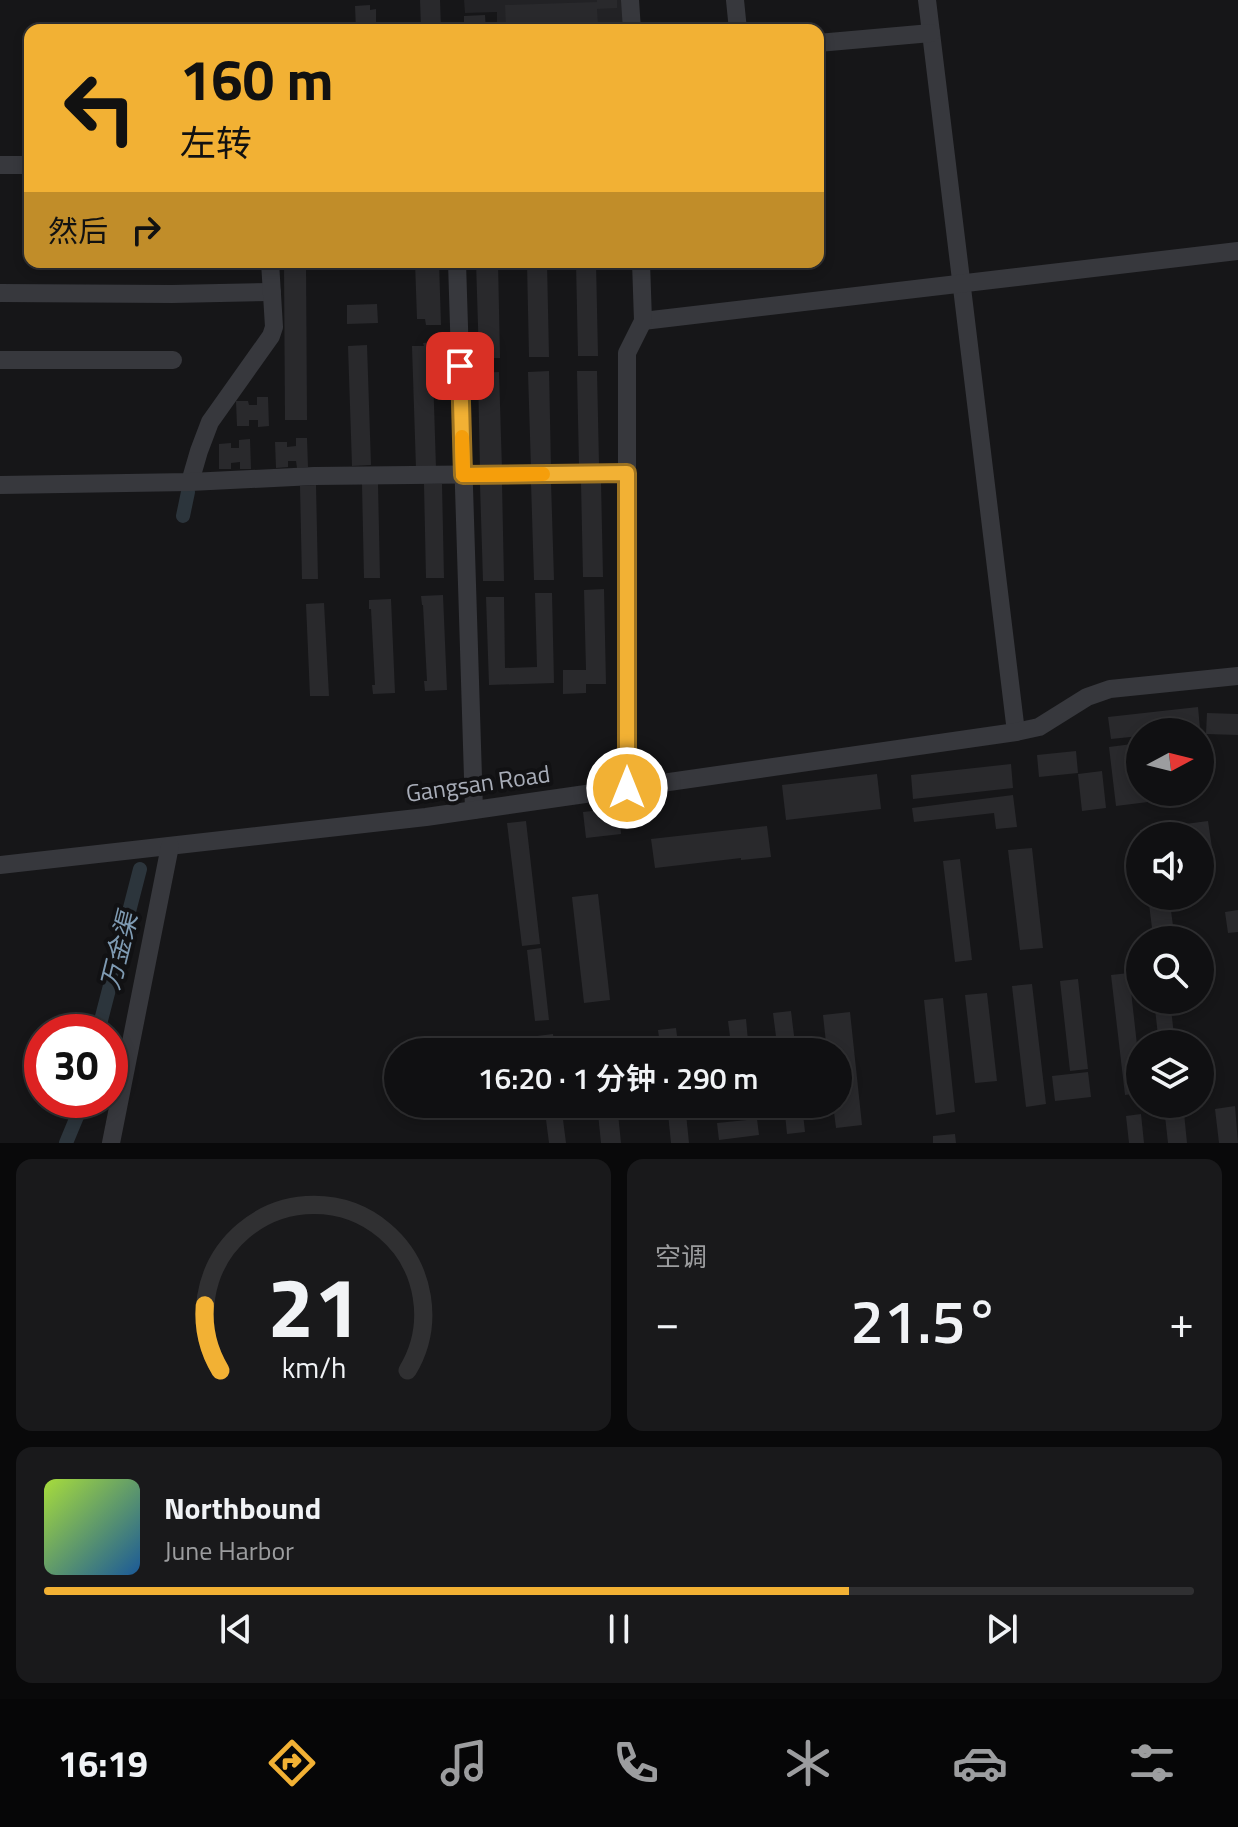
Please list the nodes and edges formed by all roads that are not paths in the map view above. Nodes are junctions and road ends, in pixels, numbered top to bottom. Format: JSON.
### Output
{"nodes":[{"id":1,"x":630,"y":0,"type":"edge"},
{"id":2,"x":735,"y":0,"type":"edge"},
{"id":3,"x":927,"y":0,"type":"edge"},
{"id":4,"x":632,"y":24,"type":"edge"},
{"id":5,"x":737,"y":24,"type":"edge"},
{"id":6,"x":931,"y":33,"type":"junction"},
{"id":7,"x":824,"y":42,"type":"edge"},
{"id":8,"x":0,"y":165,"type":"edge"},
{"id":9,"x":24,"y":165,"type":"edge"},
{"id":10,"x":1238,"y":251,"type":"edge"},
{"id":11,"x":270,"y":268,"type":"edge"},
{"id":12,"x":457,"y":268,"type":"edge"},
{"id":13,"x":641,"y":268,"type":"edge"},
{"id":14,"x":962,"y":285,"type":"junction"},
{"id":15,"x":272,"y":292,"type":"junction"},
{"id":16,"x":0,"y":293,"type":"edge"},
{"id":17,"x":643,"y":321,"type":"junction"},
{"id":18,"x":0,"y":360,"type":"edge"},
{"id":19,"x":173,"y":360,"type":"dead end"},
{"id":20,"x":627,"y":473,"type":"junction"},
{"id":21,"x":463,"y":475,"type":"junction"},
{"id":22,"x":190,"y":482,"type":"junction"},
{"id":23,"x":0,"y":485,"type":"edge"},
{"id":24,"x":1238,"y":676,"type":"edge"},
{"id":25,"x":1016,"y":732,"type":"junction"},
{"id":26,"x":627,"y":788,"type":"junction"},
{"id":27,"x":474,"y":810,"type":"junction"},
{"id":28,"x":170,"y":846,"type":"junction"},
{"id":29,"x":0,"y":865,"type":"edge"},
{"id":30,"x":111,"y":1143,"type":"edge"}],
"edges":[{"from":1,"to":4,"type":"street"},
{"from":2,"to":5,"type":"street"},
{"from":3,"to":6,"type":"street"},
{"from":6,"to":7,"type":"street"},
{"from":6,"to":14,"type":"street"},
{"from":8,"to":9,"type":"street"},
{"from":10,"to":14,"type":"street"},
{"from":11,"to":15,"type":"street"},
{"from":12,"to":21,"type":"street"},
{"from":13,"to":17,"type":"street"},
{"from":14,"to":17,"type":"street"},
{"from":14,"to":25,"type":"street"},
{"from":15,"to":16,"type":"street"},
{"from":15,"to":22,"type":"street"},
{"from":17,"to":20,"type":"street"},
{"from":18,"to":19,"type":"street"},
{"from":20,"to":21,"type":"street"},
{"from":20,"to":26,"type":"street"},
{"from":21,"to":22,"type":"street"},
{"from":21,"to":27,"type":"street"},
{"from":22,"to":23,"type":"street"},
{"from":24,"to":25,"type":"street","name":"Gangsan Road"},
{"from":25,"to":26,"type":"street","name":"Gangsan Road"},
{"from":26,"to":27,"type":"street","name":"Gangsan Road"},
{"from":27,"to":28,"type":"street","name":"Gangsan Road"},
{"from":28,"to":29,"type":"street","name":"Gangsan Road"},
{"from":28,"to":30,"type":"street"}]}
